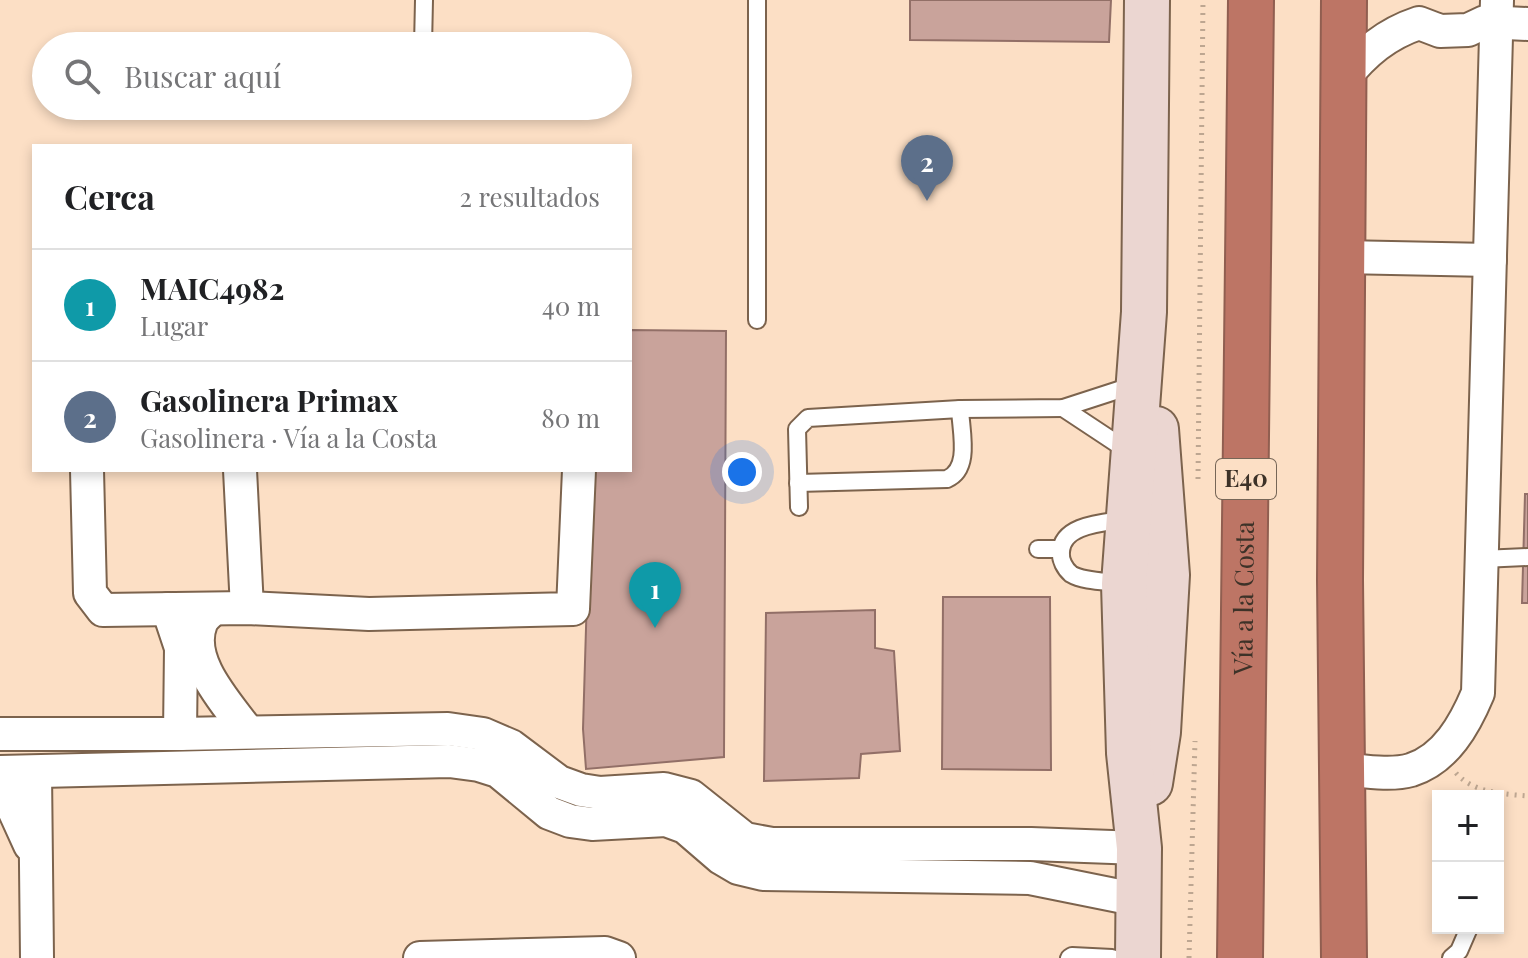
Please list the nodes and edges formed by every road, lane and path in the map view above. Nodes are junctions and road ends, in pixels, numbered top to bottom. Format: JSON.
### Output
{"nodes":[{"id":1,"x":424,"y":0,"type":"edge"},
{"id":2,"x":757,"y":0,"type":"edge"},
{"id":3,"x":1147,"y":0,"type":"edge"},
{"id":4,"x":1251,"y":0,"type":"edge"},
{"id":5,"x":1344,"y":0,"type":"edge"},
{"id":6,"x":1493,"y":15,"type":"edge"},
{"id":7,"x":1528,"y":24,"type":"edge"},
{"id":8,"x":423,"y":32,"type":"edge"},
{"id":9,"x":1343,"y":79,"type":"junction"},
{"id":10,"x":1342,"y":257,"type":"junction"},
{"id":11,"x":1490,"y":260,"type":"junction"},
{"id":12,"x":1144,"y":312,"type":"junction"},
{"id":13,"x":757,"y":320,"type":"dead end"},
{"id":14,"x":1139,"y":384,"type":"junction"},
{"id":15,"x":1063,"y":408,"type":"junction"},
{"id":16,"x":960,"y":409,"type":"junction"},
{"id":17,"x":1133,"y":455,"type":"junction"},
{"id":18,"x":87,"y":472,"type":"edge"},
{"id":19,"x":240,"y":472,"type":"edge"},
{"id":20,"x":579,"y":472,"type":"edge"},
{"id":21,"x":798,"y":483,"type":"junction"},
{"id":22,"x":799,"y":507,"type":"dead end"},
{"id":23,"x":1129,"y":519,"type":"junction"},
{"id":24,"x":1038,"y":549,"type":"dead end"},
{"id":25,"x":1061,"y":549,"type":"junction"},
{"id":26,"x":1528,"y":557,"type":"edge"},
{"id":27,"x":1482,"y":559,"type":"junction"},
{"id":28,"x":1124,"y":584,"type":"junction"},
{"id":29,"x":247,"y":608,"type":"junction"},
{"id":30,"x":168,"y":609,"type":"junction"},
{"id":31,"x":213,"y":609,"type":"junction"},
{"id":32,"x":351,"y":729,"type":"junction"},
{"id":33,"x":247,"y":731,"type":"junction"},
{"id":34,"x":0,"y":734,"type":"edge"},
{"id":35,"x":180,"y":734,"type":"junction"},
{"id":36,"x":1440,"y":754,"type":"junction"},
{"id":37,"x":352,"y":763,"type":"junction"},
{"id":38,"x":1343,"y":769,"type":"junction"},
{"id":39,"x":0,"y":772,"type":"edge"},
{"id":40,"x":35,"y":772,"type":"junction"},
{"id":41,"x":0,"y":779,"type":"edge"},
{"id":42,"x":1528,"y":796,"type":"edge"},
{"id":43,"x":1139,"y":848,"type":"junction"},
{"id":44,"x":35,"y":855,"type":"junction"},
{"id":45,"x":1139,"y":900,"type":"junction"},
{"id":46,"x":1466,"y":934,"type":"edge"},
{"id":47,"x":37,"y":958,"type":"edge"},
{"id":48,"x":420,"y":958,"type":"edge"},
{"id":49,"x":619,"y":958,"type":"edge"},
{"id":50,"x":1069,"y":958,"type":"edge"},
{"id":51,"x":1112,"y":958,"type":"edge"},
{"id":52,"x":1138,"y":958,"type":"edge"},
{"id":53,"x":1240,"y":958,"type":"edge"},
{"id":54,"x":1344,"y":958,"type":"edge"},
{"id":55,"x":1451,"y":958,"type":"edge"}],
"edges":[{"from":1,"to":8,"type":"lane"},
{"from":2,"to":13,"type":"lane"},
{"from":3,"to":12,"type":"street"},
{"from":4,"to":53,"type":"highway","name":"Vía a la Costa","number":"E40"},
{"from":5,"to":9,"type":"highway"},
{"from":6,"to":7,"type":"street"},
{"from":6,"to":9,"type":"street"},
{"from":6,"to":11,"type":"street"},
{"from":9,"to":10,"type":"highway"},
{"from":10,"to":11,"type":"street"},
{"from":10,"to":38,"type":"highway"},
{"from":11,"to":27,"type":"street"},
{"from":12,"to":14,"type":"street"},
{"from":12,"to":43,"type":"street"},
{"from":14,"to":15,"type":"lane"},
{"from":14,"to":17,"type":"street"},
{"from":15,"to":16,"type":"lane"},
{"from":15,"to":17,"type":"lane"},
{"from":16,"to":21,"type":"lane"},
{"from":16,"to":21,"type":"lane"},
{"from":17,"to":23,"type":"street"},
{"from":18,"to":30,"type":"street"},
{"from":19,"to":29,"type":"street"},
{"from":20,"to":29,"type":"street"},
{"from":21,"to":22,"type":"lane"},
{"from":23,"to":25,"type":"lane"},
{"from":23,"to":28,"type":"street"},
{"from":24,"to":25,"type":"lane"},
{"from":25,"to":28,"type":"lane"},
{"from":26,"to":27,"type":"lane"},
{"from":27,"to":36,"type":"street"},
{"from":28,"to":43,"type":"street"},
{"from":29,"to":31,"type":"street"},
{"from":30,"to":31,"type":"street"},
{"from":30,"to":35,"type":"street"},
{"from":31,"to":33,"type":"street"},
{"from":32,"to":33,"type":"street"},
{"from":32,"to":37,"type":"street"},
{"from":32,"to":43,"type":"street"},
{"from":33,"to":35,"type":"street"},
{"from":34,"to":35,"type":"street"},
{"from":36,"to":38,"type":"street"},
{"from":36,"to":42,"type":"path"},
{"from":37,"to":40,"type":"street"},
{"from":37,"to":45,"type":"street"},
{"from":38,"to":54,"type":"highway"},
{"from":39,"to":40,"type":"street"},
{"from":40,"to":44,"type":"street"},
{"from":41,"to":44,"type":"street"},
{"from":43,"to":45,"type":"street"},
{"from":44,"to":47,"type":"street"},
{"from":45,"to":52,"type":"street"},
{"from":46,"to":55,"type":"lane"},
{"from":48,"to":49,"type":"street"},
{"from":50,"to":51,"type":"lane"}]}
